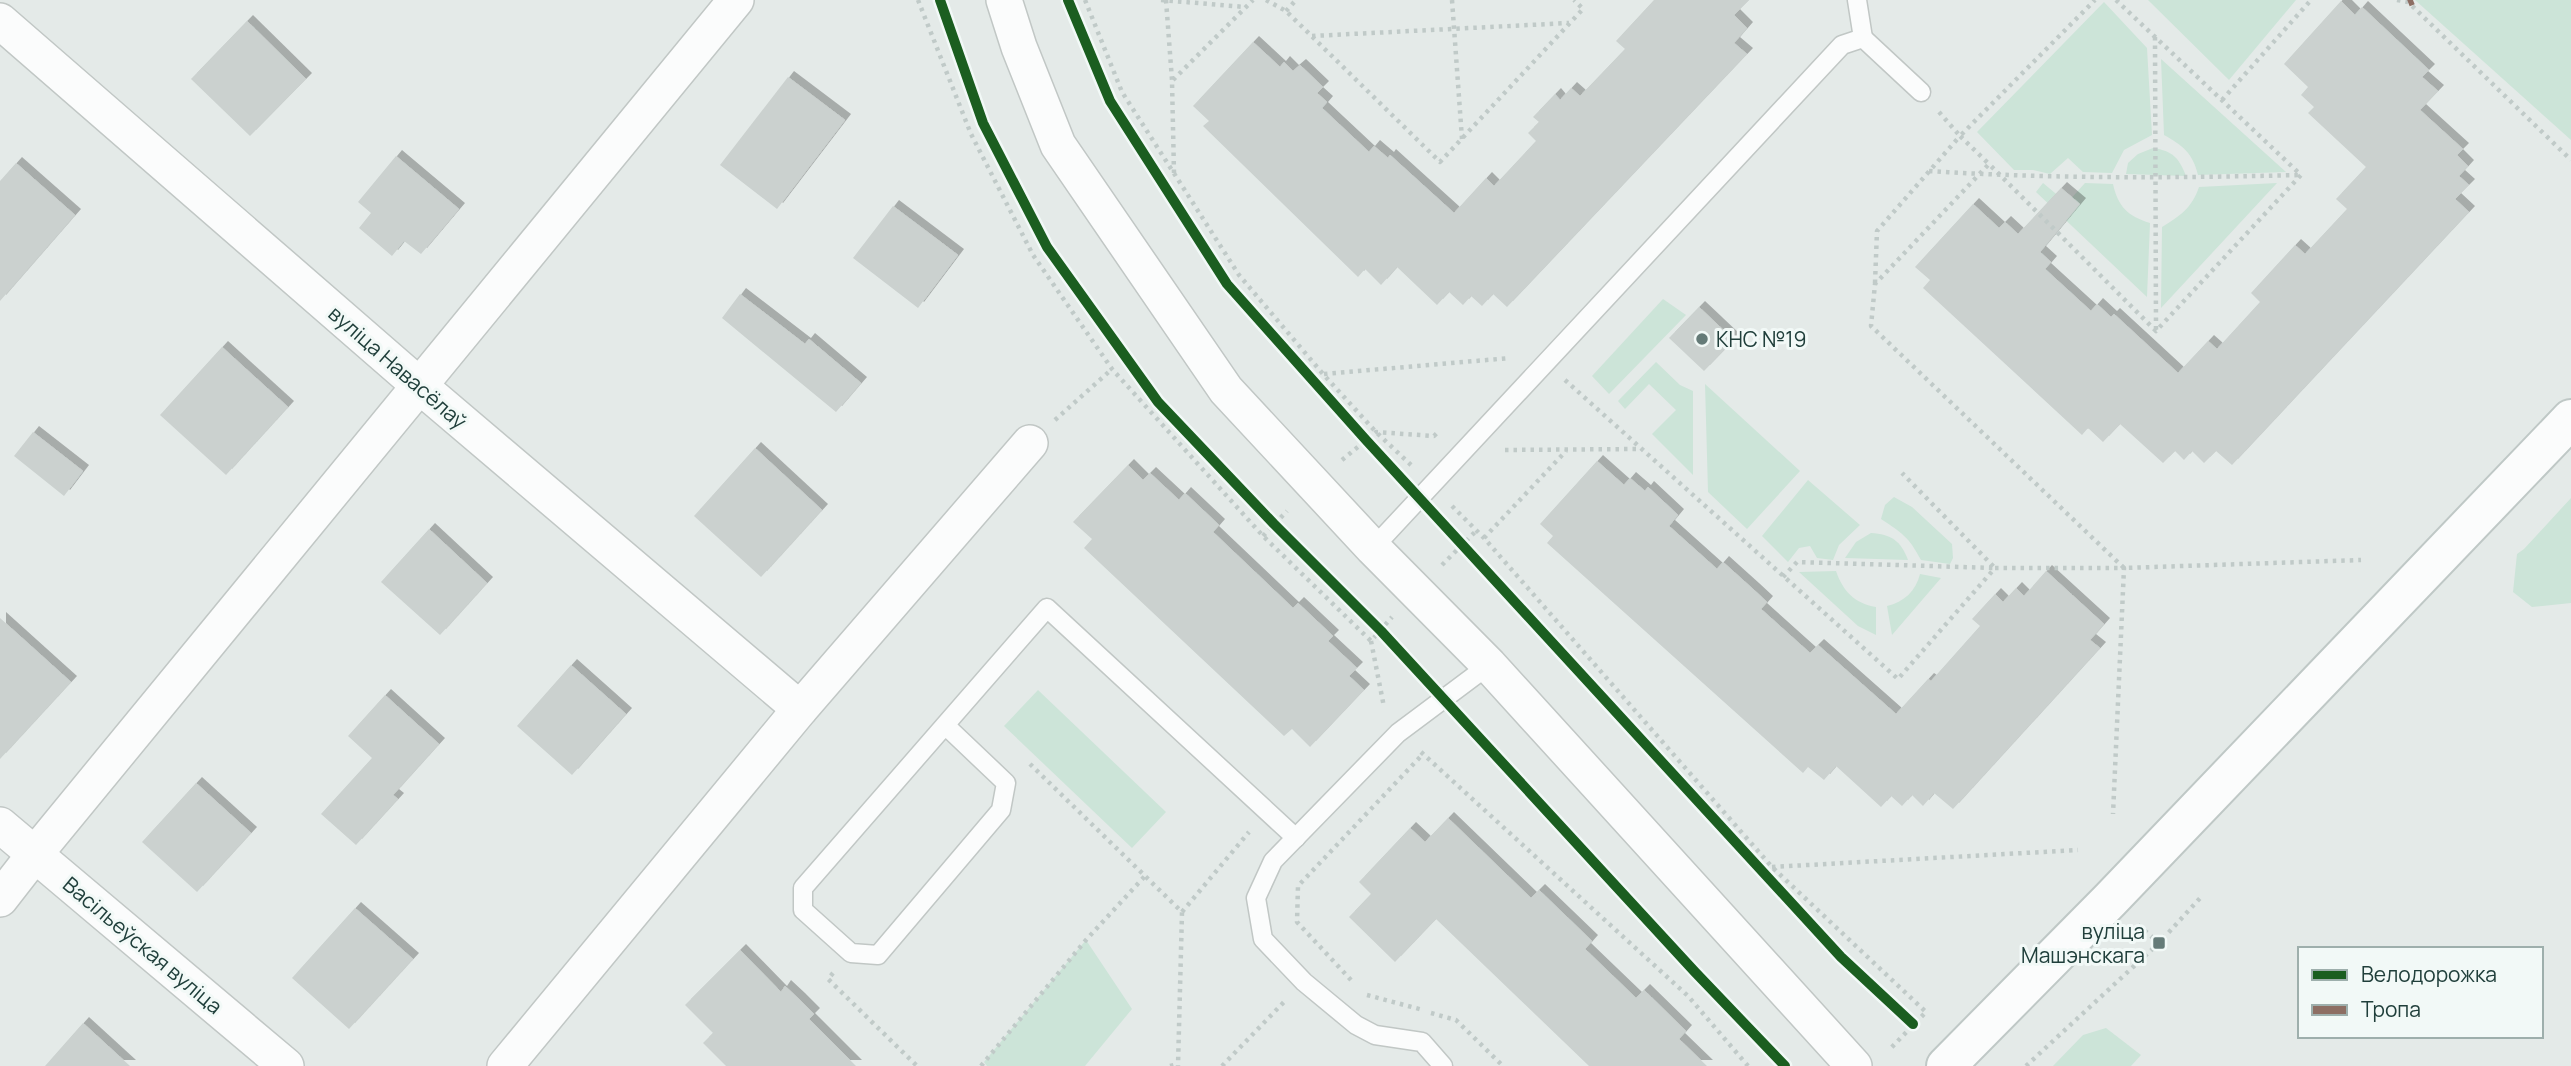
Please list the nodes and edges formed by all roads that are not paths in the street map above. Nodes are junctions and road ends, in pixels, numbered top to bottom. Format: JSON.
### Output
{"nodes":[{"id":1,"x":736,"y":0,"type":"edge"},
{"id":2,"x":1004,"y":0,"type":"edge"},
{"id":3,"x":1857,"y":0,"type":"edge"},
{"id":4,"x":0,"y":21,"type":"edge"},
{"id":5,"x":1863,"y":38,"type":"junction"},
{"id":6,"x":1921,"y":92,"type":"road end"},
{"id":7,"x":421,"y":387,"type":"junction"},
{"id":8,"x":2571,"y":419,"type":"edge"},
{"id":9,"x":1030,"y":443,"type":"road end"},
{"id":10,"x":1373,"y":548,"type":"junction"},
{"id":11,"x":1489,"y":665,"type":"junction"},
{"id":12,"x":800,"y":709,"type":"junction"},
{"id":13,"x":945,"y":725,"type":"junction"},
{"id":14,"x":0,"y":825,"type":"edge"},
{"id":15,"x":1296,"y":838,"type":"junction"},
{"id":16,"x":35,"y":854,"type":"junction"},
{"id":17,"x":0,"y":899,"type":"edge"},
{"id":18,"x":286,"y":1066,"type":"edge"},
{"id":19,"x":505,"y":1066,"type":"edge"},
{"id":20,"x":1443,"y":1066,"type":"edge"},
{"id":21,"x":1854,"y":1066,"type":"edge"},
{"id":22,"x":1946,"y":1066,"type":"edge"}],
"edges":[{"from":1,"to":7,"type":"street"},
{"from":2,"to":10,"type":"street"},
{"from":3,"to":5,"type":"lane"},
{"from":4,"to":7,"type":"street","name":"вуліца Навасёлаў"},
{"from":5,"to":6,"type":"lane"},
{"from":5,"to":10,"type":"lane"},
{"from":7,"to":12,"type":"street","name":"вуліца Навасёлаў"},
{"from":7,"to":16,"type":"street"},
{"from":8,"to":22,"type":"main road"},
{"from":9,"to":12,"type":"street"},
{"from":10,"to":11,"type":"street"},
{"from":11,"to":15,"type":"lane"},
{"from":11,"to":21,"type":"street"},
{"from":12,"to":19,"type":"street"},
{"from":13,"to":13,"type":"lane"},
{"from":13,"to":15,"type":"lane"},
{"from":14,"to":16,"type":"street","name":"Васільеўская вуліца"},
{"from":15,"to":20,"type":"lane"},
{"from":16,"to":17,"type":"street"},
{"from":16,"to":18,"type":"street","name":"Васільеўская вуліца"}]}
